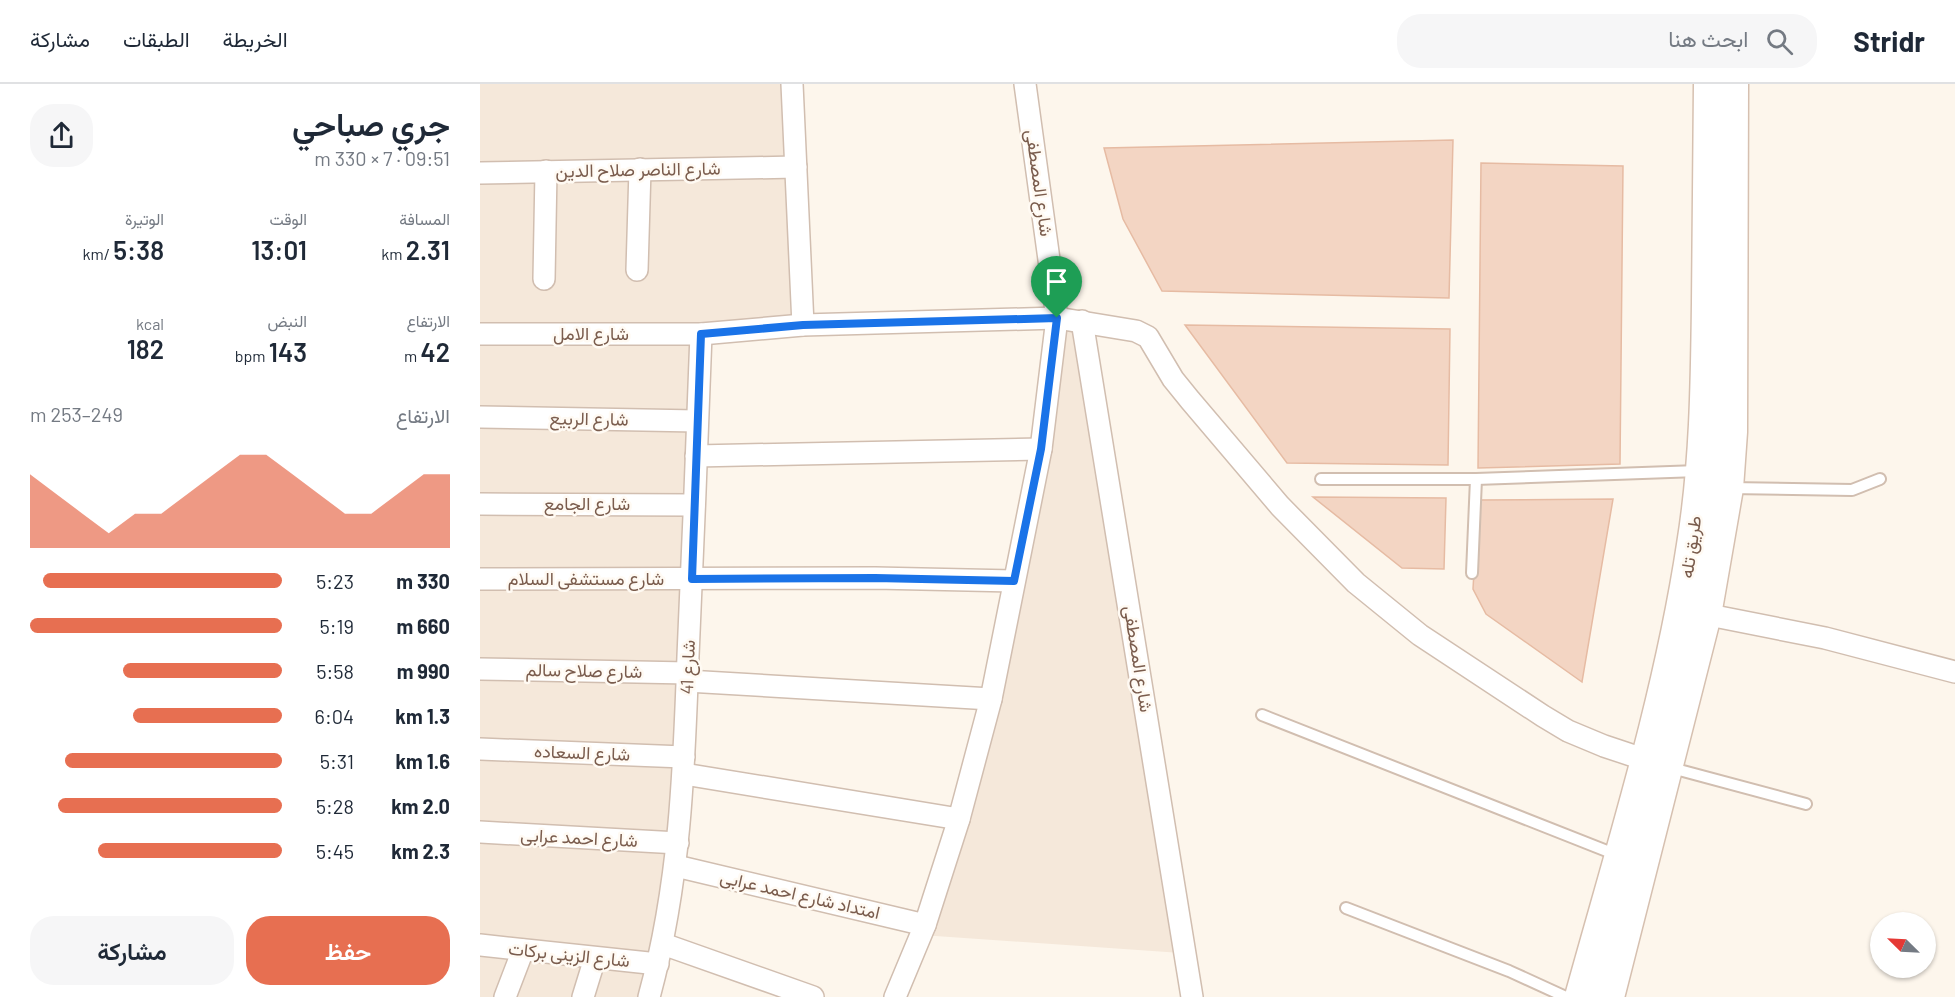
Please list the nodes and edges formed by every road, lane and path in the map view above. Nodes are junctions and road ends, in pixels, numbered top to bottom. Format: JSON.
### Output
{"nodes":[{"id":1,"x":792,"y":84,"type":"edge"},
{"id":2,"x":1026,"y":84,"type":"edge"},
{"id":3,"x":1709,"y":84,"type":"edge"},
{"id":4,"x":1733,"y":84,"type":"edge"},
{"id":5,"x":796,"y":167,"type":"junction"},
{"id":6,"x":640,"y":170,"type":"junction"},
{"id":7,"x":546,"y":171,"type":"junction"},
{"id":8,"x":480,"y":172,"type":"edge"},
{"id":9,"x":637,"y":270,"type":"dead end"},
{"id":10,"x":544,"y":279,"type":"dead end"},
{"id":11,"x":1057,"y":318,"type":"junction"},
{"id":12,"x":1082,"y":321,"type":"junction"},
{"id":13,"x":803,"y":325,"type":"junction"},
{"id":14,"x":480,"y":334,"type":"edge"},
{"id":15,"x":701,"y":334,"type":"junction"},
{"id":16,"x":480,"y":417,"type":"edge"},
{"id":17,"x":697,"y":421,"type":"junction"},
{"id":18,"x":1041,"y":449,"type":"junction"},
{"id":19,"x":696,"y":456,"type":"junction"},
{"id":20,"x":1321,"y":479,"type":"dead end"},
{"id":21,"x":1476,"y":479,"type":"junction"},
{"id":22,"x":1715,"y":479,"type":"junction"},
{"id":23,"x":1880,"y":479,"type":"dead end"},
{"id":24,"x":480,"y":504,"type":"edge"},
{"id":25,"x":694,"y":504,"type":"junction"},
{"id":26,"x":1472,"y":573,"type":"dead end"},
{"id":27,"x":480,"y":579,"type":"edge"},
{"id":28,"x":692,"y":579,"type":"junction"},
{"id":29,"x":1014,"y":581,"type":"junction"},
{"id":30,"x":1694,"y":612,"type":"junction"},
{"id":31,"x":480,"y":669,"type":"edge"},
{"id":32,"x":1955,"y":672,"type":"edge"},
{"id":33,"x":688,"y":677,"type":"junction"},
{"id":34,"x":991,"y":699,"type":"junction"},
{"id":35,"x":1262,"y":715,"type":"dead end"},
{"id":36,"x":480,"y":749,"type":"edge"},
{"id":37,"x":1656,"y":763,"type":"junction"},
{"id":38,"x":684,"y":766,"type":"junction"},
{"id":39,"x":1806,"y":804,"type":"dead end"},
{"id":40,"x":959,"y":819,"type":"junction"},
{"id":41,"x":480,"y":832,"type":"edge"},
{"id":42,"x":678,"y":843,"type":"junction"},
{"id":43,"x":1620,"y":856,"type":"junction"},
{"id":44,"x":676,"y":866,"type":"junction"},
{"id":45,"x":1346,"y":908,"type":"dead end"},
{"id":46,"x":925,"y":925,"type":"junction"},
{"id":47,"x":480,"y":945,"type":"edge"},
{"id":48,"x":523,"y":950,"type":"junction"},
{"id":49,"x":660,"y":954,"type":"junction"},
{"id":50,"x":596,"y":958,"type":"junction"},
{"id":51,"x":505,"y":997,"type":"edge"},
{"id":52,"x":583,"y":997,"type":"edge"},
{"id":53,"x":649,"y":997,"type":"edge"},
{"id":54,"x":813,"y":997,"type":"edge"},
{"id":55,"x":895,"y":997,"type":"edge"},
{"id":56,"x":1192,"y":997,"type":"edge"},
{"id":57,"x":1566,"y":997,"type":"edge"},
{"id":58,"x":1580,"y":997,"type":"edge"},
{"id":59,"x":1609,"y":997,"type":"edge"}],
"edges":[{"from":1,"to":5,"type":"street"},
{"from":2,"to":11,"type":"street","name":"شارع المصطفى"},
{"from":3,"to":22,"type":"main road","name":"طريق تله"},
{"from":4,"to":22,"type":"main road","name":"طريق تله"},
{"from":5,"to":6,"type":"street","name":"شارع الناصر صلاح الدين"},
{"from":5,"to":13,"type":"street"},
{"from":6,"to":7,"type":"street","name":"شارع الناصر صلاح الدين"},
{"from":6,"to":9,"type":"street"},
{"from":7,"to":8,"type":"street","name":"شارع الناصر صلاح الدين"},
{"from":7,"to":10,"type":"street"},
{"from":11,"to":12,"type":"street","name":"شارع الامل"},
{"from":11,"to":13,"type":"street","name":"شارع الامل"},
{"from":11,"to":18,"type":"street","name":"شارع المصطفى"},
{"from":12,"to":37,"type":"street","name":"شارع الامل"},
{"from":12,"to":56,"type":"street","name":"شارع المصطفى"},
{"from":13,"to":15,"type":"street","name":"شارع الامل"},
{"from":14,"to":15,"type":"street","name":"شارع الامل"},
{"from":15,"to":17,"type":"street","name":"شارع 41"},
{"from":16,"to":17,"type":"street","name":"شارع الربيع"},
{"from":17,"to":19,"type":"street","name":"شارع 41"},
{"from":18,"to":19,"type":"street"},
{"from":18,"to":29,"type":"street","name":"شارع المصطفى"},
{"from":19,"to":25,"type":"street","name":"شارع 41"},
{"from":20,"to":21,"type":"lane"},
{"from":21,"to":22,"type":"lane"},
{"from":21,"to":26,"type":"lane"},
{"from":22,"to":23,"type":"lane"},
{"from":22,"to":30,"type":"main road","name":"طريق تله"},
{"from":24,"to":25,"type":"street","name":"شارع الجامع"},
{"from":25,"to":28,"type":"street","name":"شارع 41"},
{"from":27,"to":28,"type":"street","name":"شارع مستشفى السلام"},
{"from":28,"to":29,"type":"street","name":"شارع مستشفى السلام"},
{"from":28,"to":33,"type":"street","name":"شارع 41"},
{"from":29,"to":34,"type":"street","name":"شارع المصطفى"},
{"from":30,"to":32,"type":"street"},
{"from":30,"to":37,"type":"main road","name":"طريق تله"},
{"from":31,"to":33,"type":"street","name":"شارع صلاح سالم"},
{"from":33,"to":34,"type":"street","name":"شارع صلاح سالم"},
{"from":33,"to":38,"type":"street","name":"شارع 41"},
{"from":34,"to":40,"type":"street","name":"شارع المصطفى"},
{"from":35,"to":43,"type":"lane"},
{"from":36,"to":38,"type":"street","name":"شارع السعاده"},
{"from":37,"to":39,"type":"lane"},
{"from":37,"to":43,"type":"main road","name":"طريق تله"},
{"from":37,"to":59,"type":"main road","name":"طريق تله"},
{"from":38,"to":40,"type":"street","name":"شارع السعاده"},
{"from":38,"to":42,"type":"street","name":"شارع 41"},
{"from":40,"to":46,"type":"street","name":"شارع المصطفى"},
{"from":41,"to":42,"type":"street","name":"شارع احمد عرابى"},
{"from":42,"to":44,"type":"street","name":"شارع 41"},
{"from":43,"to":58,"type":"main road","name":"طريق تله"},
{"from":44,"to":46,"type":"street","name":"امتداد شارع احمد عرابى"},
{"from":44,"to":49,"type":"street","name":"شارع 41"},
{"from":45,"to":57,"type":"lane"},
{"from":46,"to":55,"type":"street","name":"شارع المصطفى"},
{"from":47,"to":48,"type":"street","name":"شارع الزينى بركات"},
{"from":48,"to":50,"type":"street","name":"شارع الزينى بركات"},
{"from":48,"to":51,"type":"street"},
{"from":49,"to":50,"type":"street","name":"شارع الزينى بركات"},
{"from":49,"to":53,"type":"street","name":"شارع 41"},
{"from":49,"to":54,"type":"street","name":"شارع الزينى بركات"},
{"from":50,"to":52,"type":"street"}]}
